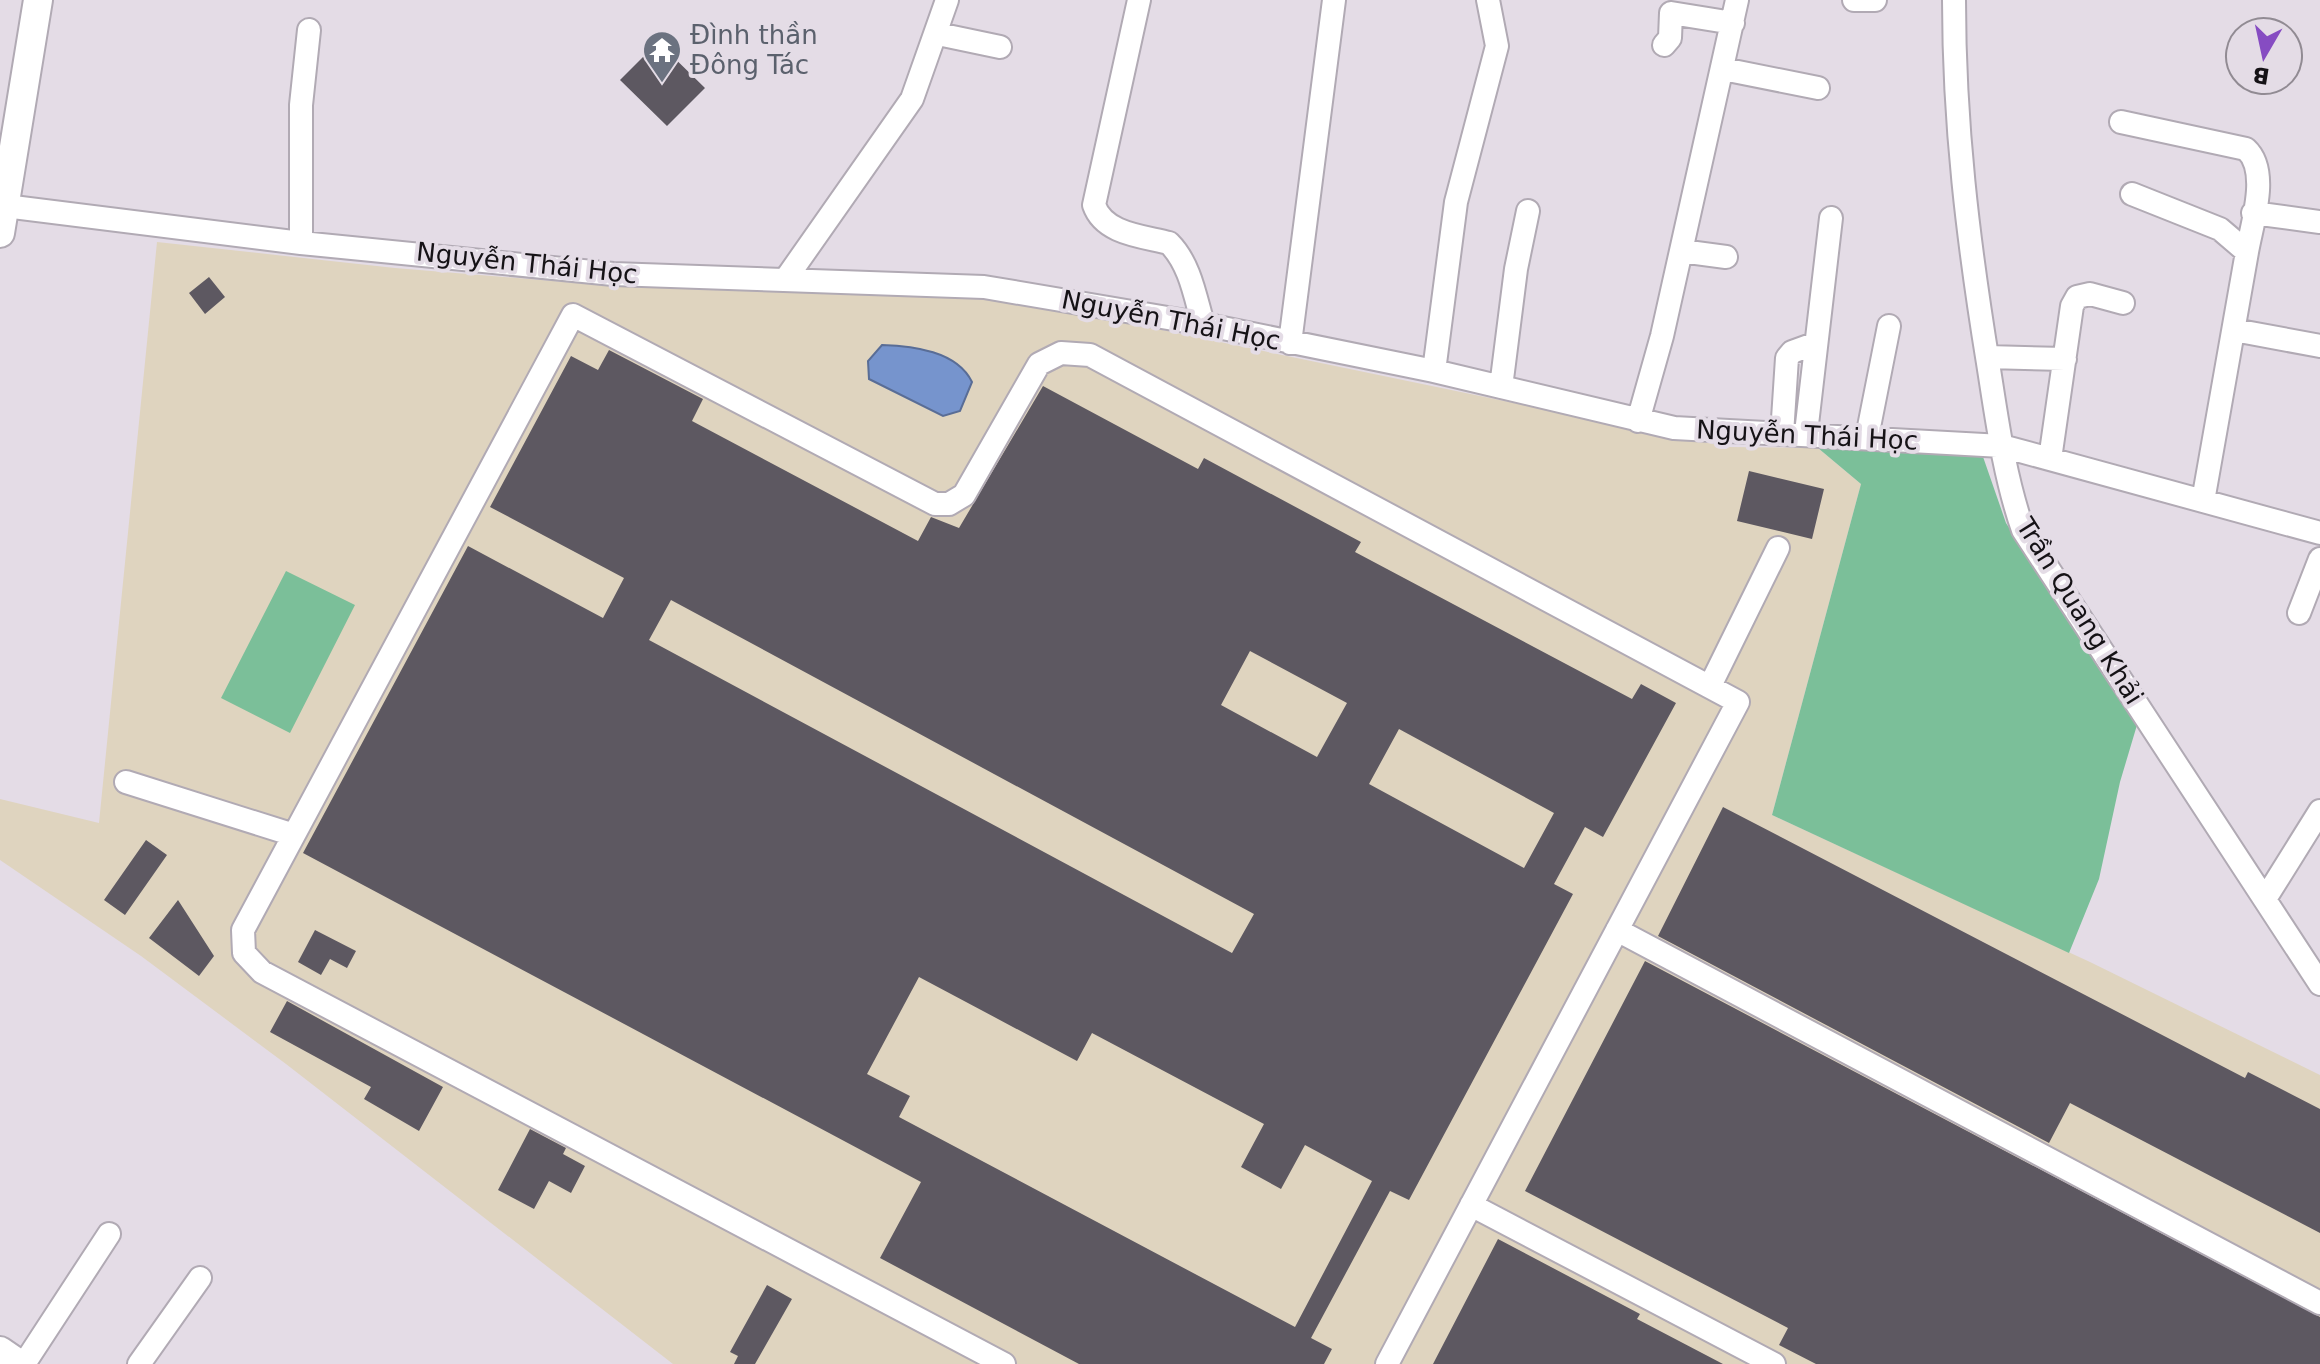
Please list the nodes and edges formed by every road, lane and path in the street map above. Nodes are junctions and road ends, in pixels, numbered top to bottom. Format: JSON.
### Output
{"nodes":[{"id":1,"x":38,"y":0,"type":"edge"},
{"id":2,"x":947,"y":0,"type":"edge"},
{"id":3,"x":1139,"y":0,"type":"edge"},
{"id":4,"x":1334,"y":0,"type":"edge"},
{"id":5,"x":1488,"y":0,"type":"edge"},
{"id":6,"x":1737,"y":0,"type":"edge"},
{"id":7,"x":1854,"y":0,"type":"edge"},
{"id":8,"x":1875,"y":0,"type":"edge"},
{"id":9,"x":1954,"y":0,"type":"edge"},
{"id":10,"x":1667,"y":7,"type":"edge"},
{"id":11,"x":1733,"y":23,"type":"junction"},
{"id":12,"x":309,"y":30,"type":"dead end"},
{"id":13,"x":938,"y":34,"type":"junction"},
{"id":14,"x":1664,"y":45,"type":"dead end"},
{"id":15,"x":1000,"y":47,"type":"dead end"},
{"id":16,"x":1723,"y":69,"type":"junction"},
{"id":17,"x":1818,"y":88,"type":"dead end"},
{"id":18,"x":2121,"y":122,"type":"dead end"},
{"id":19,"x":2132,"y":194,"type":"dead end"},
{"id":20,"x":1528,"y":211,"type":"dead end"},
{"id":21,"x":2253,"y":213,"type":"junction"},
{"id":22,"x":1831,"y":218,"type":"dead end"},
{"id":23,"x":2320,"y":222,"type":"edge"},
{"id":24,"x":1,"y":224,"type":"edge"},
{"id":25,"x":301,"y":243,"type":"junction"},
{"id":26,"x":1681,"y":251,"type":"junction"},
{"id":27,"x":2247,"y":252,"type":"junction"},
{"id":28,"x":1726,"y":257,"type":"dead end"},
{"id":29,"x":785,"y":280,"type":"junction"},
{"id":30,"x":2123,"y":303,"type":"dead end"},
{"id":31,"x":1203,"y":324,"type":"junction"},
{"id":32,"x":1889,"y":326,"type":"dead end"},
{"id":33,"x":2234,"y":330,"type":"junction"},
{"id":34,"x":1290,"y":343,"type":"junction"},
{"id":35,"x":1814,"y":344,"type":"junction"},
{"id":36,"x":2320,"y":346,"type":"edge"},
{"id":37,"x":1987,"y":357,"type":"junction"},
{"id":38,"x":2065,"y":359,"type":"junction"},
{"id":39,"x":1434,"y":371,"type":"junction"},
{"id":40,"x":1501,"y":387,"type":"junction"},
{"id":41,"x":1638,"y":421,"type":"junction"},
{"id":42,"x":1806,"y":433,"type":"junction"},
{"id":43,"x":1782,"y":434,"type":"junction"},
{"id":44,"x":1867,"y":437,"type":"junction"},
{"id":45,"x":2002,"y":446,"type":"junction"},
{"id":46,"x":2050,"y":459,"type":"junction"},
{"id":47,"x":2203,"y":501,"type":"junction"},
{"id":48,"x":2320,"y":533,"type":"edge"},
{"id":49,"x":1778,"y":548,"type":"dead end"},
{"id":50,"x":2320,"y":559,"type":"edge"},
{"id":51,"x":2299,"y":613,"type":"dead end"},
{"id":52,"x":1710,"y":686,"type":"junction"},
{"id":53,"x":126,"y":782,"type":"dead end"},
{"id":54,"x":2320,"y":811,"type":"edge"},
{"id":55,"x":294,"y":835,"type":"junction"},
{"id":56,"x":2265,"y":899,"type":"junction"},
{"id":57,"x":1617,"y":930,"type":"junction"},
{"id":58,"x":2320,"y":984,"type":"edge"},
{"id":59,"x":1471,"y":1205,"type":"junction"},
{"id":60,"x":109,"y":1234,"type":"dead end"},
{"id":61,"x":200,"y":1278,"type":"dead end"},
{"id":62,"x":2320,"y":1303,"type":"edge"},
{"id":63,"x":9,"y":1357,"type":"edge"},
{"id":64,"x":139,"y":1364,"type":"edge"},
{"id":65,"x":1004,"y":1364,"type":"edge"},
{"id":66,"x":1387,"y":1364,"type":"edge"},
{"id":67,"x":1774,"y":1364,"type":"edge"}],
"edges":[{"from":1,"to":24,"type":"main road"},
{"from":2,"to":13,"type":"street"},
{"from":3,"to":31,"type":"street"},
{"from":4,"to":34,"type":"street"},
{"from":5,"to":39,"type":"street"},
{"from":6,"to":11,"type":"street"},
{"from":7,"to":8,"type":"street"},
{"from":9,"to":37,"type":"street","name":"Trần Quang Khải"},
{"from":10,"to":11,"type":"street"},
{"from":10,"to":14,"type":"street"},
{"from":11,"to":16,"type":"street"},
{"from":12,"to":25,"type":"street"},
{"from":13,"to":15,"type":"street"},
{"from":13,"to":29,"type":"street"},
{"from":16,"to":17,"type":"street"},
{"from":16,"to":26,"type":"street"},
{"from":18,"to":21,"type":"street"},
{"from":19,"to":27,"type":"street"},
{"from":20,"to":40,"type":"street"},
{"from":21,"to":23,"type":"street"},
{"from":21,"to":27,"type":"street"},
{"from":22,"to":35,"type":"street"},
{"from":24,"to":25,"type":"street","name":"Nguyễn Thái Học"},
{"from":25,"to":29,"type":"street","name":"Nguyễn Thái Học"},
{"from":26,"to":28,"type":"street"},
{"from":26,"to":41,"type":"street"},
{"from":27,"to":33,"type":"street"},
{"from":29,"to":31,"type":"street","name":"Nguyễn Thái Học"},
{"from":30,"to":38,"type":"street"},
{"from":31,"to":34,"type":"street","name":"Nguyễn Thái Học"},
{"from":32,"to":44,"type":"street"},
{"from":33,"to":36,"type":"street"},
{"from":33,"to":47,"type":"street"},
{"from":34,"to":39,"type":"street","name":"Nguyễn Thái Học"},
{"from":35,"to":42,"type":"street"},
{"from":35,"to":43,"type":"street"},
{"from":37,"to":38,"type":"street"},
{"from":37,"to":45,"type":"street","name":"Trần Quang Khải"},
{"from":38,"to":46,"type":"street"},
{"from":39,"to":40,"type":"street","name":"Nguyễn Thái Học"},
{"from":40,"to":41,"type":"street","name":"Nguyễn Thái Học"},
{"from":41,"to":43,"type":"street","name":"Nguyễn Thái Học"},
{"from":42,"to":43,"type":"street","name":"Nguyễn Thái Học"},
{"from":42,"to":44,"type":"street","name":"Nguyễn Thái Học"},
{"from":44,"to":45,"type":"street","name":"Nguyễn Thái Học"},
{"from":45,"to":46,"type":"street","name":"Nguyễn Thái Học"},
{"from":45,"to":56,"type":"street","name":"Trần Quang Khải"},
{"from":46,"to":47,"type":"street","name":"Nguyễn Thái Học"},
{"from":47,"to":48,"type":"street","name":"Nguyễn Thái Học"},
{"from":49,"to":52,"type":"street"},
{"from":50,"to":51,"type":"street"},
{"from":52,"to":55,"type":"street"},
{"from":52,"to":57,"type":"street"},
{"from":53,"to":55,"type":"street"},
{"from":54,"to":56,"type":"street"},
{"from":55,"to":65,"type":"street"},
{"from":56,"to":58,"type":"street","name":"Trần Quang Khải"},
{"from":57,"to":59,"type":"street"},
{"from":57,"to":62,"type":"street"},
{"from":59,"to":66,"type":"street"},
{"from":59,"to":67,"type":"street"},
{"from":60,"to":63,"type":"street"},
{"from":61,"to":64,"type":"street"}]}
